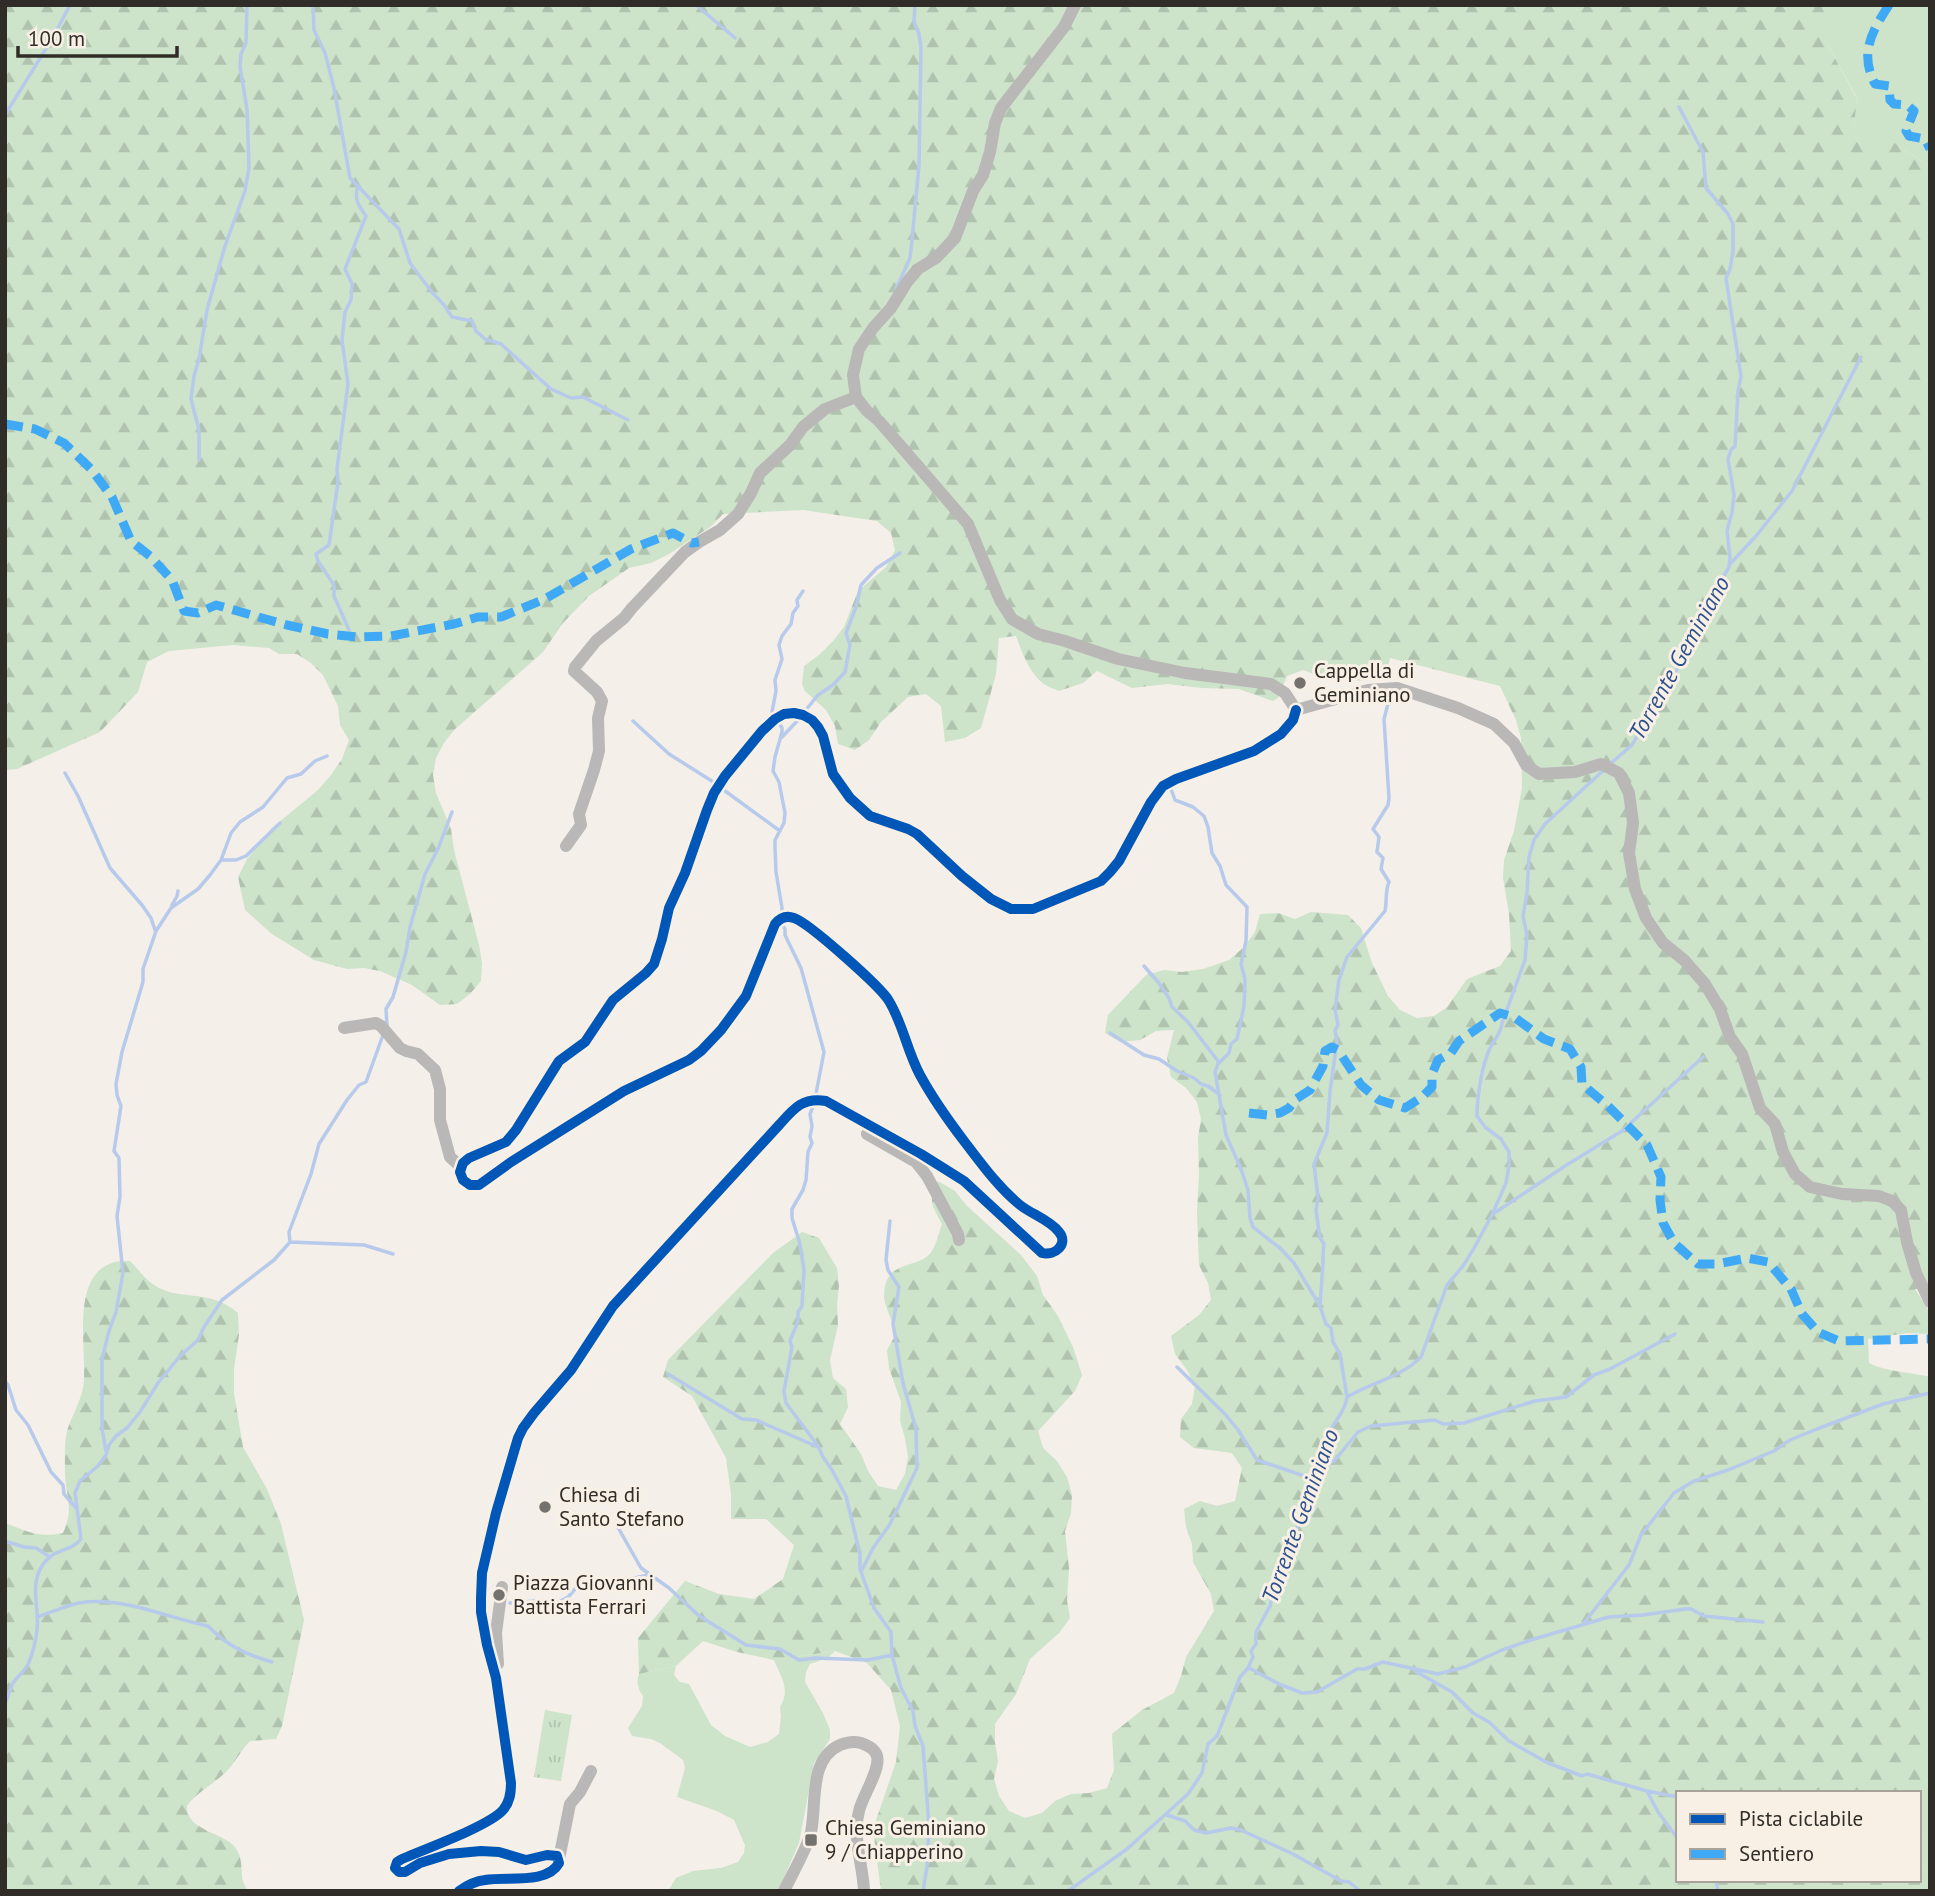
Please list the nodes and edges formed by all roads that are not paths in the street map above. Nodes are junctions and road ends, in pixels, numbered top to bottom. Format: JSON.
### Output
{"nodes":[{"id":1,"x":1075,"y":5,"type":"edge"},
{"id":2,"x":856,"y":397,"type":"junction"},
{"id":3,"x":1296,"y":710,"type":"junction"},
{"id":4,"x":566,"y":846,"type":"dead end"},
{"id":5,"x":344,"y":1028,"type":"dead end"},
{"id":6,"x":871,"y":1126,"type":"junction"},
{"id":7,"x":461,"y":1167,"type":"junction"},
{"id":8,"x":945,"y":1230,"type":"dead end"},
{"id":9,"x":1930,"y":1302,"type":"edge"},
{"id":10,"x":502,"y":1587,"type":"dead end"},
{"id":11,"x":497,"y":1672,"type":"junction"},
{"id":12,"x":591,"y":1771,"type":"dead end"},
{"id":13,"x":559,"y":1859,"type":"junction"},
{"id":14,"x":458,"y":1891,"type":"edge"},
{"id":15,"x":784,"y":1891,"type":"edge"},
{"id":16,"x":864,"y":1891,"type":"edge"}],
"edges":[{"from":1,"to":2,"type":"street"},
{"from":2,"to":3,"type":"street"},
{"from":2,"to":4,"type":"street"},
{"from":3,"to":7,"type":"street"},
{"from":3,"to":9,"type":"street"},
{"from":5,"to":7,"type":"street"},
{"from":6,"to":7,"type":"street"},
{"from":6,"to":8,"type":"street"},
{"from":6,"to":11,"type":"street"},
{"from":10,"to":11,"type":"street"},
{"from":11,"to":13,"type":"street"},
{"from":12,"to":13,"type":"street"},
{"from":13,"to":14,"type":"street"},
{"from":15,"to":16,"type":"street"}]}
